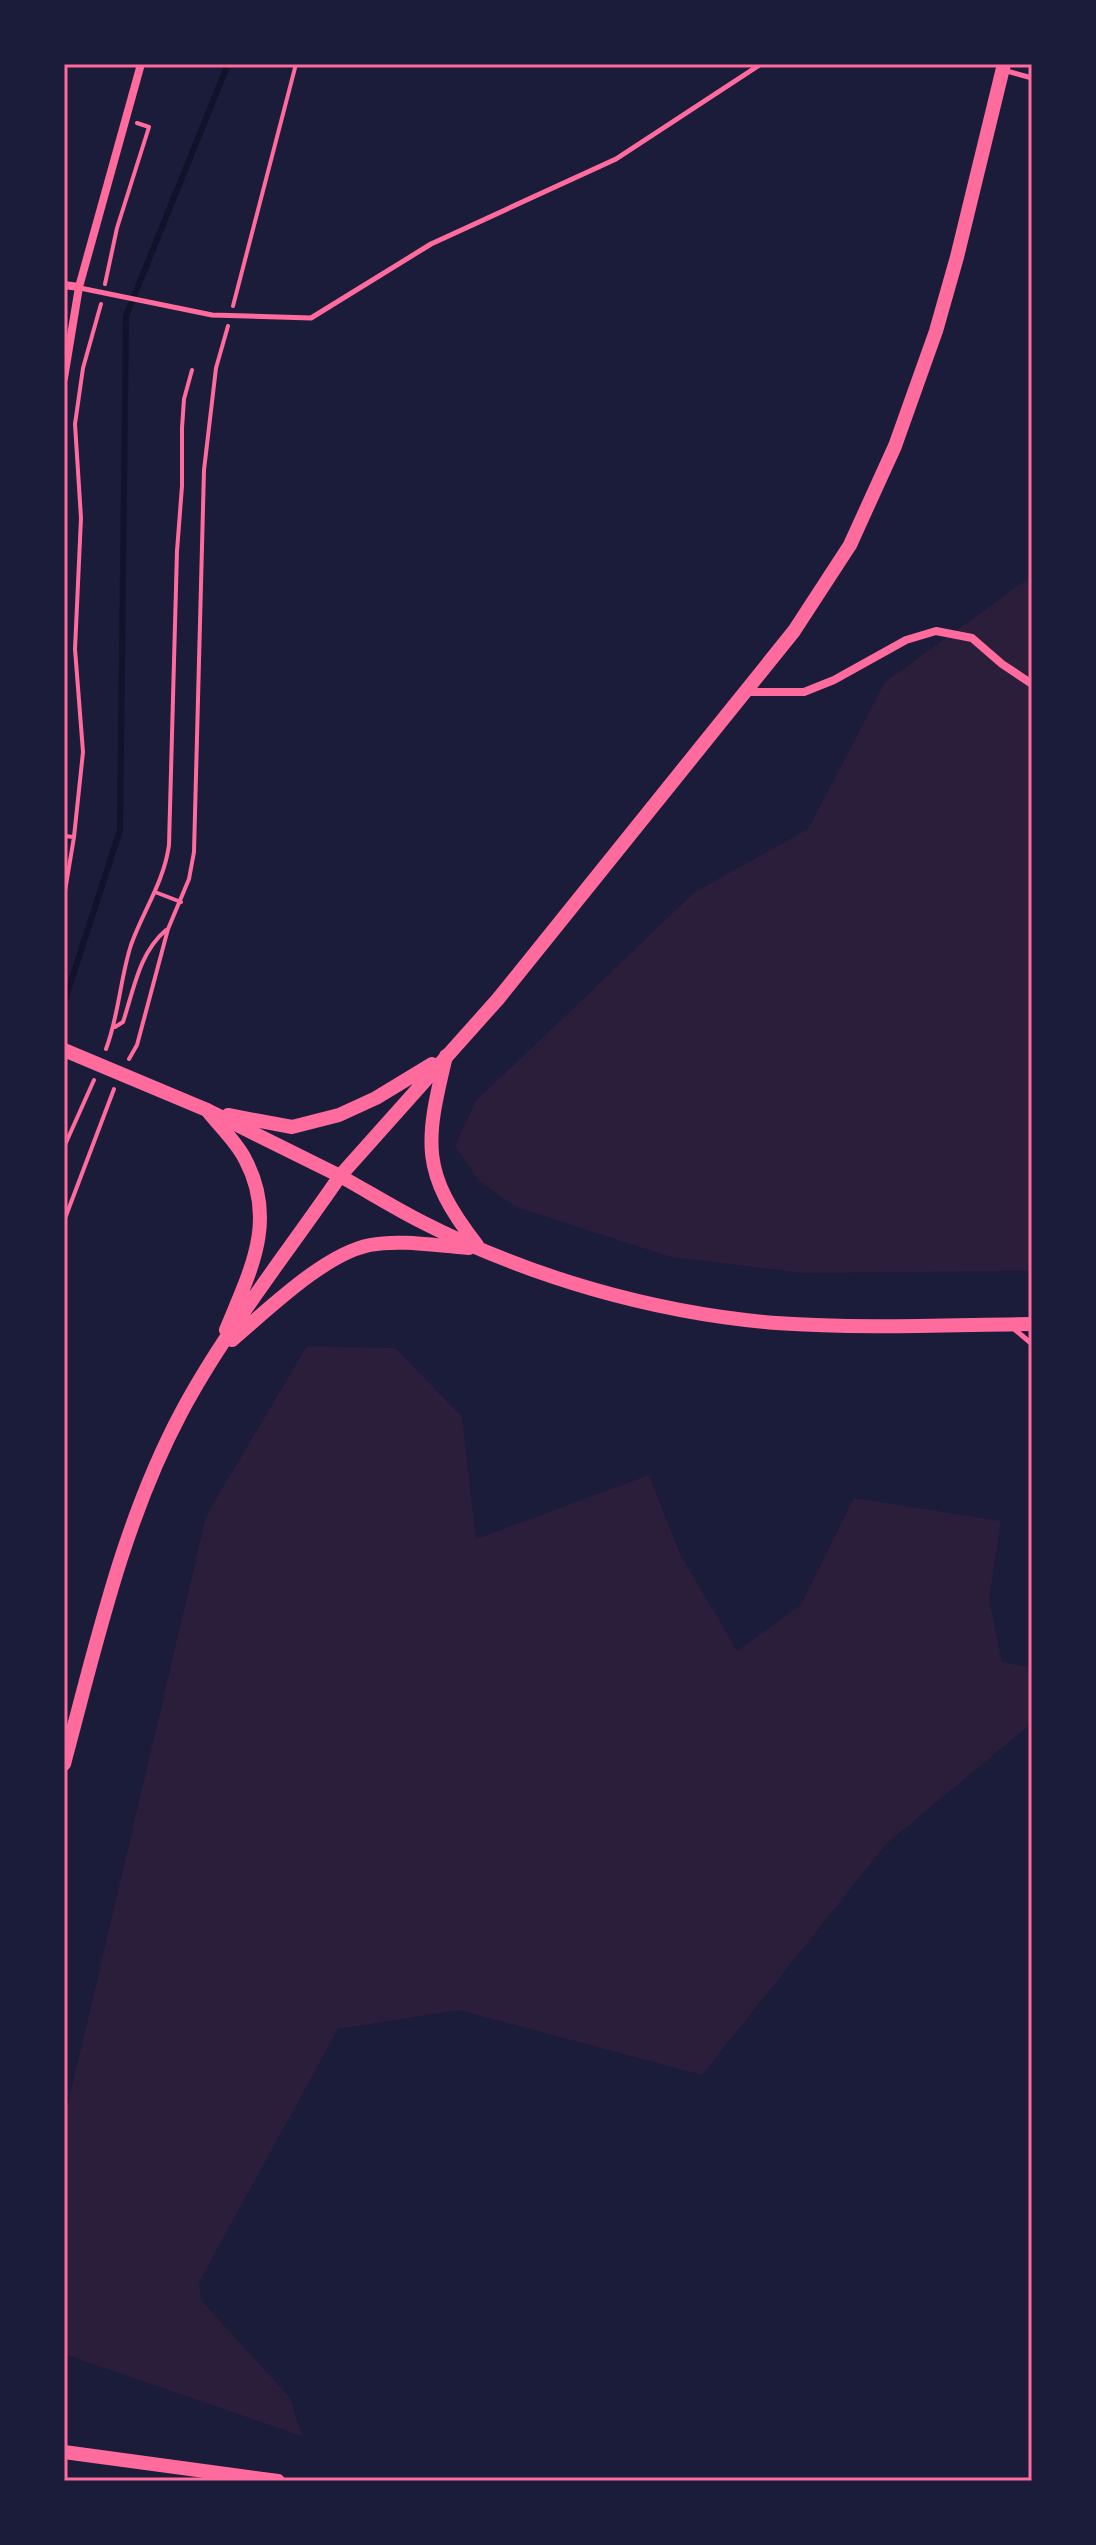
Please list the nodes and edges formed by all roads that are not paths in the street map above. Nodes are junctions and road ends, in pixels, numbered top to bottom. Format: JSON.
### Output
{"nodes":[{"id":1,"x":141,"y":64,"type":"edge"},
{"id":2,"x":761,"y":64,"type":"edge"},
{"id":3,"x":1003,"y":67,"type":"edge"},
{"id":4,"x":1032,"y":78,"type":"edge"},
{"id":5,"x":64,"y":285,"type":"edge"},
{"id":6,"x":79,"y":287,"type":"junction"},
{"id":7,"x":64,"y":378,"type":"edge"},
{"id":8,"x":1032,"y":684,"type":"edge"},
{"id":9,"x":745,"y":692,"type":"junction"},
{"id":10,"x":64,"y":1050,"type":"edge"},
{"id":11,"x":446,"y":1056,"type":"junction"},
{"id":12,"x":207,"y":1110,"type":"junction"},
{"id":13,"x":340,"y":1176,"type":"junction"},
{"id":14,"x":479,"y":1249,"type":"junction"},
{"id":15,"x":1009,"y":1324,"type":"junction"},
{"id":16,"x":1032,"y":1324,"type":"edge"},
{"id":17,"x":1032,"y":1344,"type":"edge"},
{"id":18,"x":217,"y":1353,"type":"junction"},
{"id":19,"x":64,"y":1764,"type":"edge"},
{"id":20,"x":64,"y":2452,"type":"edge"},
{"id":21,"x":274,"y":2481,"type":"edge"}],
"edges":[{"from":1,"to":6,"type":"street"},
{"from":2,"to":6,"type":"lane"},
{"from":3,"to":4,"type":"lane"},
{"from":3,"to":9,"type":"main road"},
{"from":5,"to":6,"type":"street"},
{"from":6,"to":7,"type":"street"},
{"from":8,"to":9,"type":"street"},
{"from":9,"to":11,"type":"main road"},
{"from":10,"to":12,"type":"main road"},
{"from":11,"to":12,"type":"main road"},
{"from":11,"to":13,"type":"main road"},
{"from":11,"to":14,"type":"main road"},
{"from":12,"to":13,"type":"main road"},
{"from":12,"to":18,"type":"main road"},
{"from":13,"to":14,"type":"main road"},
{"from":13,"to":18,"type":"main road"},
{"from":14,"to":15,"type":"main road"},
{"from":14,"to":18,"type":"main road"},
{"from":15,"to":16,"type":"main road"},
{"from":15,"to":17,"type":"lane"},
{"from":18,"to":19,"type":"main road"},
{"from":20,"to":21,"type":"main road"}]}
